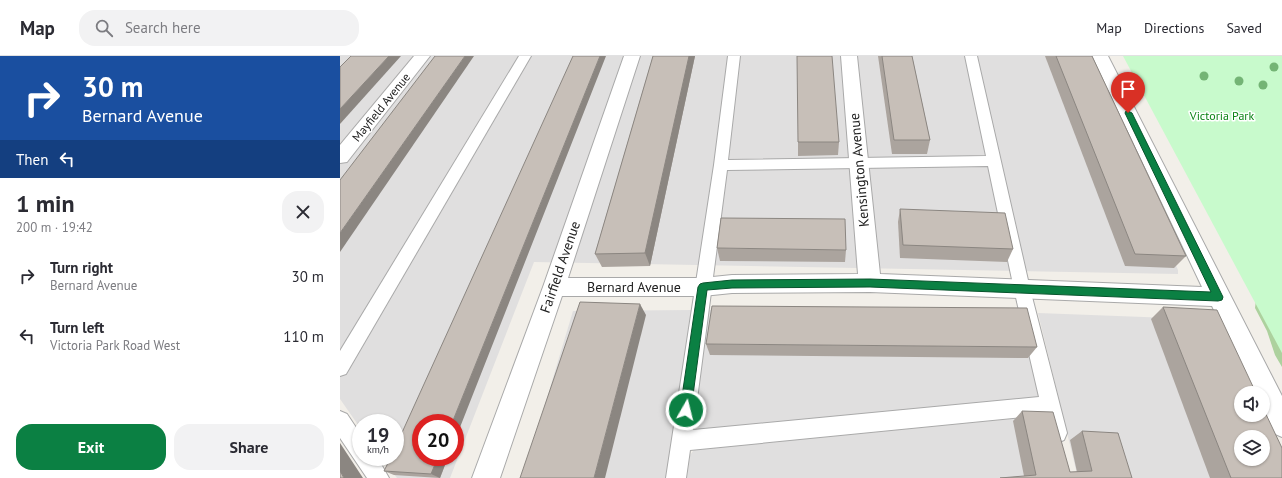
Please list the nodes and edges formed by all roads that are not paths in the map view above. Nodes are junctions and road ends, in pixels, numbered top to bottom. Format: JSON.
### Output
{"nodes":[{"id":1,"x":422,"y":56,"type":"edge"},
{"id":2,"x":525,"y":56,"type":"edge"},
{"id":3,"x":632,"y":56,"type":"edge"},
{"id":4,"x":734,"y":56,"type":"edge"},
{"id":5,"x":848,"y":56,"type":"edge"},
{"id":6,"x":971,"y":56,"type":"edge"},
{"id":7,"x":1100,"y":56,"type":"edge"},
{"id":8,"x":340,"y":157,"type":"edge"},
{"id":9,"x":994,"y":162,"type":"junction"},
{"id":10,"x":859,"y":163,"type":"junction"},
{"id":11,"x":721,"y":165,"type":"junction"},
{"id":12,"x":870,"y":283,"type":"junction"},
{"id":13,"x":554,"y":287,"type":"junction"},
{"id":14,"x":703,"y":287,"type":"junction"},
{"id":15,"x":1022,"y":289,"type":"junction"},
{"id":16,"x":1218,"y":297,"type":"junction"},
{"id":17,"x":340,"y":368,"type":"edge"},
{"id":18,"x":1050,"y":405,"type":"junction"},
{"id":19,"x":340,"y":421,"type":"edge"},
{"id":20,"x":1282,"y":424,"type":"edge"},
{"id":21,"x":352,"y":439,"type":"edge"},
{"id":22,"x":681,"y":441,"type":"junction"},
{"id":23,"x":1061,"y":449,"type":"edge"},
{"id":24,"x":371,"y":466,"type":"edge"},
{"id":25,"x":379,"y":478,"type":"edge"},
{"id":26,"x":486,"y":478,"type":"edge"},
{"id":27,"x":676,"y":478,"type":"edge"}],
"edges":[{"from":1,"to":8,"type":"street","name":"Mayfield Avenue"},
{"from":2,"to":17,"type":"lane"},
{"from":3,"to":13,"type":"street","name":"Fairfield Avenue"},
{"from":4,"to":11,"type":"lane"},
{"from":5,"to":10,"type":"street","name":"Kensington Avenue"},
{"from":6,"to":9,"type":"lane"},
{"from":7,"to":16,"type":"street"},
{"from":9,"to":10,"type":"lane"},
{"from":9,"to":15,"type":"lane"},
{"from":10,"to":11,"type":"lane"},
{"from":10,"to":12,"type":"street","name":"Kensington Avenue"},
{"from":11,"to":14,"type":"lane"},
{"from":12,"to":14,"type":"street","name":"Bernard Avenue"},
{"from":12,"to":15,"type":"street","name":"Bernard Avenue"},
{"from":13,"to":14,"type":"street","name":"Bernard Avenue"},
{"from":13,"to":26,"type":"street","name":"Fairfield Avenue"},
{"from":14,"to":22,"type":"lane"},
{"from":15,"to":16,"type":"street","name":"Bernard Avenue"},
{"from":15,"to":18,"type":"lane"},
{"from":16,"to":20,"type":"street"},
{"from":18,"to":22,"type":"lane"},
{"from":18,"to":23,"type":"lane"},
{"from":19,"to":21,"type":"lane"},
{"from":22,"to":27,"type":"lane"},
{"from":24,"to":25,"type":"lane"}]}
